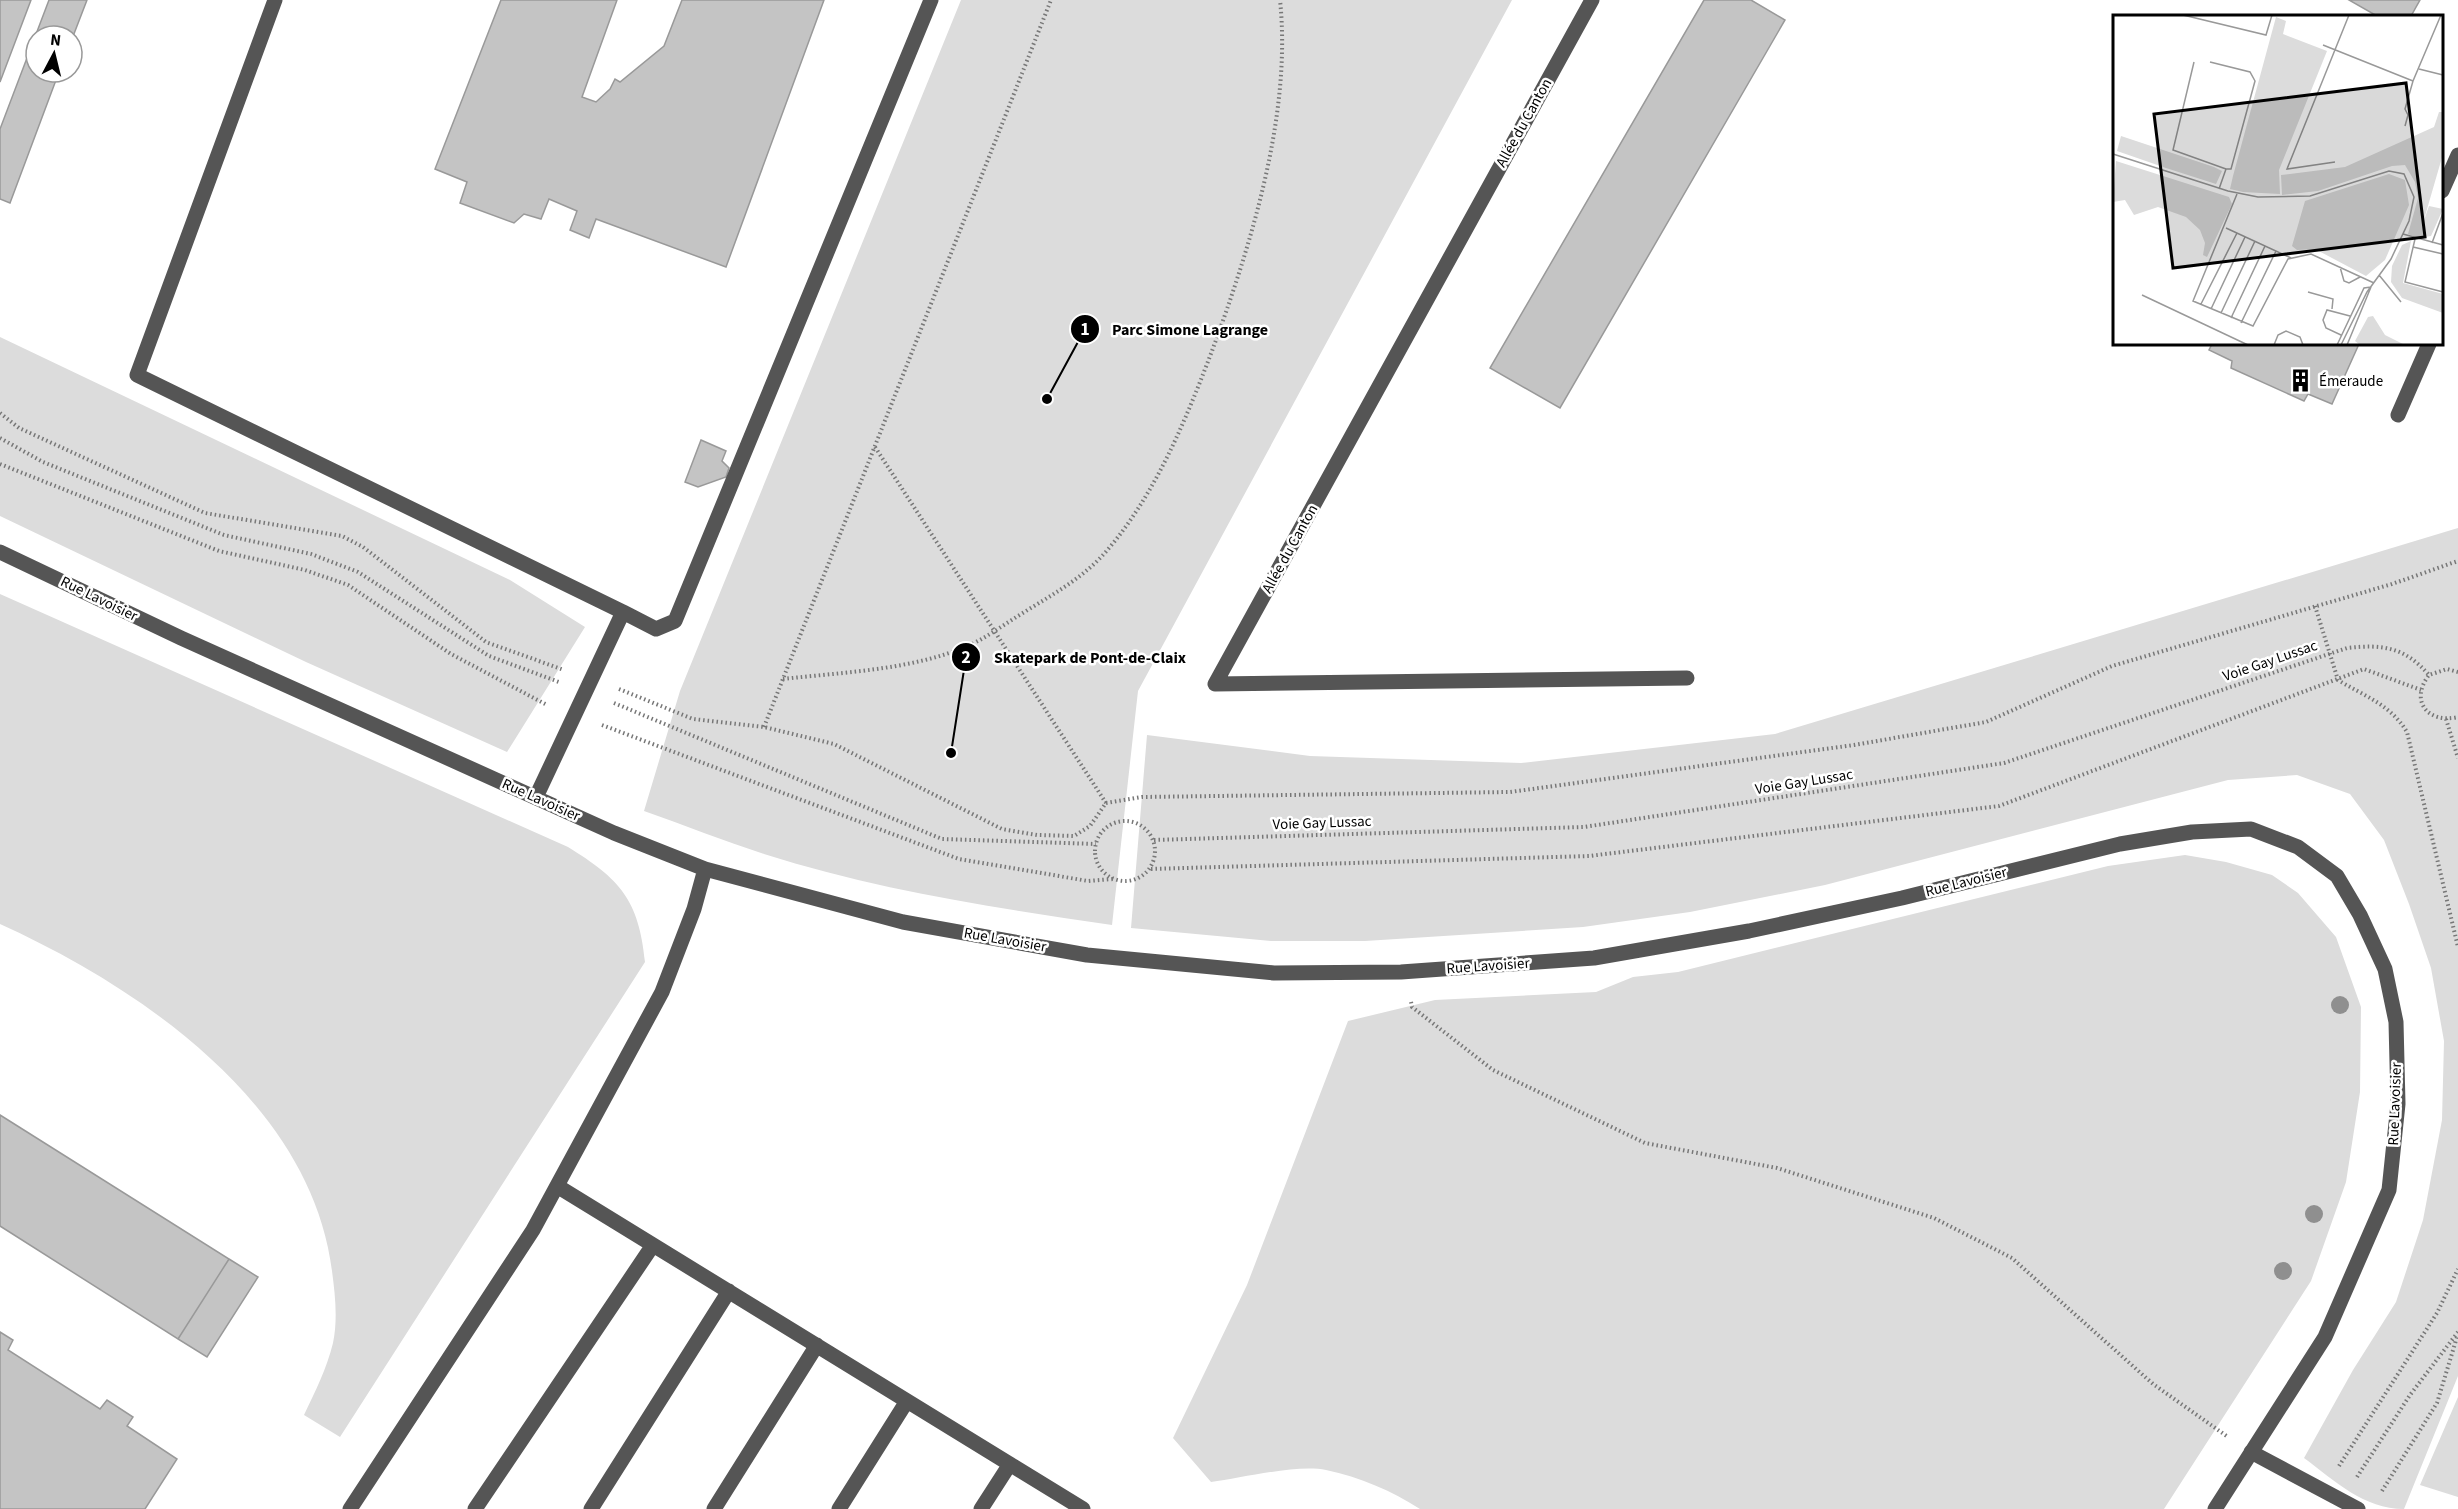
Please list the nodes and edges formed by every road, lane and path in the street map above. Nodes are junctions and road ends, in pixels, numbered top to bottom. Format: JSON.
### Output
{"nodes":[{"id":1,"x":275,"y":0,"type":"edge"},
{"id":2,"x":931,"y":0,"type":"edge"},
{"id":3,"x":1051,"y":0,"type":"edge"},
{"id":4,"x":1280,"y":0,"type":"edge"},
{"id":5,"x":1592,"y":0,"type":"edge"},
{"id":6,"x":2458,"y":155,"type":"edge"},
{"id":7,"x":2443,"y":189,"type":"edge"},
{"id":8,"x":2429,"y":345,"type":"edge"},
{"id":9,"x":2398,"y":415,"type":"dead end"},
{"id":10,"x":0,"y":438,"type":"edge"},
{"id":11,"x":875,"y":447,"type":"junction"},
{"id":12,"x":0,"y":552,"type":"edge"},
{"id":13,"x":2316,"y":606,"type":"dead end"},
{"id":14,"x":623,"y":612,"type":"junction"},
{"id":15,"x":994,"y":632,"type":"junction"},
{"id":16,"x":2330,"y":654,"type":"junction"},
{"id":17,"x":2458,"y":664,"type":"edge"},
{"id":18,"x":2451,"y":669,"type":"junction"},
{"id":19,"x":2458,"y":672,"type":"edge"},
{"id":20,"x":2429,"y":675,"type":"junction"},
{"id":21,"x":1687,"y":678,"type":"dead end"},
{"id":22,"x":783,"y":679,"type":"junction"},
{"id":23,"x":2338,"y":680,"type":"junction"},
{"id":24,"x":2421,"y":690,"type":"junction"},
{"id":25,"x":585,"y":692,"type":"junction"},
{"id":26,"x":2458,"y":717,"type":"edge"},
{"id":27,"x":2446,"y":719,"type":"junction"},
{"id":28,"x":764,"y":727,"type":"dead end"},
{"id":29,"x":2458,"y":758,"type":"edge"},
{"id":30,"x":536,"y":797,"type":"junction"},
{"id":31,"x":1106,"y":803,"type":"dead end"},
{"id":32,"x":1154,"y":840,"type":"junction"},
{"id":33,"x":1096,"y":844,"type":"junction"},
{"id":34,"x":705,"y":869,"type":"junction"},
{"id":35,"x":1151,"y":869,"type":"junction"},
{"id":36,"x":2458,"y":947,"type":"edge"},
{"id":37,"x":1401,"y":972,"type":"junction"},
{"id":38,"x":557,"y":1186,"type":"junction"},
{"id":39,"x":653,"y":1245,"type":"junction"},
{"id":40,"x":2458,"y":1269,"type":"edge"},
{"id":41,"x":729,"y":1291,"type":"junction"},
{"id":42,"x":2458,"y":1333,"type":"edge"},
{"id":43,"x":817,"y":1345,"type":"junction"},
{"id":44,"x":907,"y":1401,"type":"junction"},
{"id":45,"x":2251,"y":1452,"type":"junction"},
{"id":46,"x":1010,"y":1464,"type":"junction"},
{"id":47,"x":2355,"y":1481,"type":"dead end"},
{"id":48,"x":2323,"y":1491,"type":"junction"},
{"id":49,"x":2376,"y":1499,"type":"dead end"},
{"id":50,"x":350,"y":1509,"type":"edge"},
{"id":51,"x":475,"y":1509,"type":"edge"},
{"id":52,"x":591,"y":1509,"type":"edge"},
{"id":53,"x":714,"y":1509,"type":"edge"},
{"id":54,"x":839,"y":1509,"type":"edge"},
{"id":55,"x":981,"y":1509,"type":"edge"},
{"id":56,"x":1083,"y":1509,"type":"edge"},
{"id":57,"x":2215,"y":1509,"type":"edge"},
{"id":58,"x":2358,"y":1509,"type":"edge"}],
"edges":[{"from":1,"to":14,"type":"street"},
{"from":2,"to":14,"type":"street"},
{"from":3,"to":11,"type":"path"},
{"from":4,"to":15,"type":"path"},
{"from":5,"to":21,"type":"street","name":"Allée du Canton"},
{"from":6,"to":7,"type":"street"},
{"from":8,"to":9,"type":"street"},
{"from":10,"to":25,"type":"path"},
{"from":11,"to":15,"type":"path"},
{"from":11,"to":22,"type":"path"},
{"from":12,"to":30,"type":"street","name":"Rue Lavoisier"},
{"from":13,"to":16,"type":"path"},
{"from":14,"to":25,"type":"street"},
{"from":15,"to":22,"type":"path"},
{"from":15,"to":31,"type":"path"},
{"from":16,"to":20,"type":"path","name":"Voie Gay Lussac"},
{"from":16,"to":23,"type":"path"},
{"from":16,"to":32,"type":"path","name":"Voie Gay Lussac"},
{"from":17,"to":18,"type":"path"},
{"from":18,"to":19,"type":"path"},
{"from":18,"to":20,"type":"path"},
{"from":20,"to":24,"type":"path"},
{"from":22,"to":28,"type":"path"},
{"from":23,"to":24,"type":"path"},
{"from":23,"to":35,"type":"path"},
{"from":23,"to":36,"type":"path"},
{"from":24,"to":27,"type":"path"},
{"from":25,"to":30,"type":"street"},
{"from":25,"to":33,"type":"path"},
{"from":26,"to":27,"type":"path"},
{"from":27,"to":29,"type":"path"},
{"from":30,"to":34,"type":"street","name":"Rue Lavoisier"},
{"from":32,"to":33,"type":"path"},
{"from":32,"to":35,"type":"path"},
{"from":33,"to":35,"type":"path"},
{"from":34,"to":37,"type":"street","name":"Rue Lavoisier"},
{"from":34,"to":38,"type":"street"},
{"from":37,"to":45,"type":"path"},
{"from":37,"to":45,"type":"street","name":"Rue Lavoisier"},
{"from":38,"to":39,"type":"street"},
{"from":38,"to":50,"type":"street"},
{"from":39,"to":41,"type":"street"},
{"from":39,"to":51,"type":"street"},
{"from":40,"to":48,"type":"path"},
{"from":41,"to":43,"type":"street"},
{"from":41,"to":52,"type":"street"},
{"from":42,"to":47,"type":"path"},
{"from":42,"to":49,"type":"path"},
{"from":43,"to":44,"type":"street"},
{"from":43,"to":53,"type":"street"},
{"from":44,"to":46,"type":"street"},
{"from":44,"to":54,"type":"street"},
{"from":45,"to":48,"type":"street"},
{"from":45,"to":57,"type":"street","name":"Rue Lavoisier"},
{"from":46,"to":55,"type":"street"},
{"from":46,"to":56,"type":"street"},
{"from":48,"to":58,"type":"street"}]}
